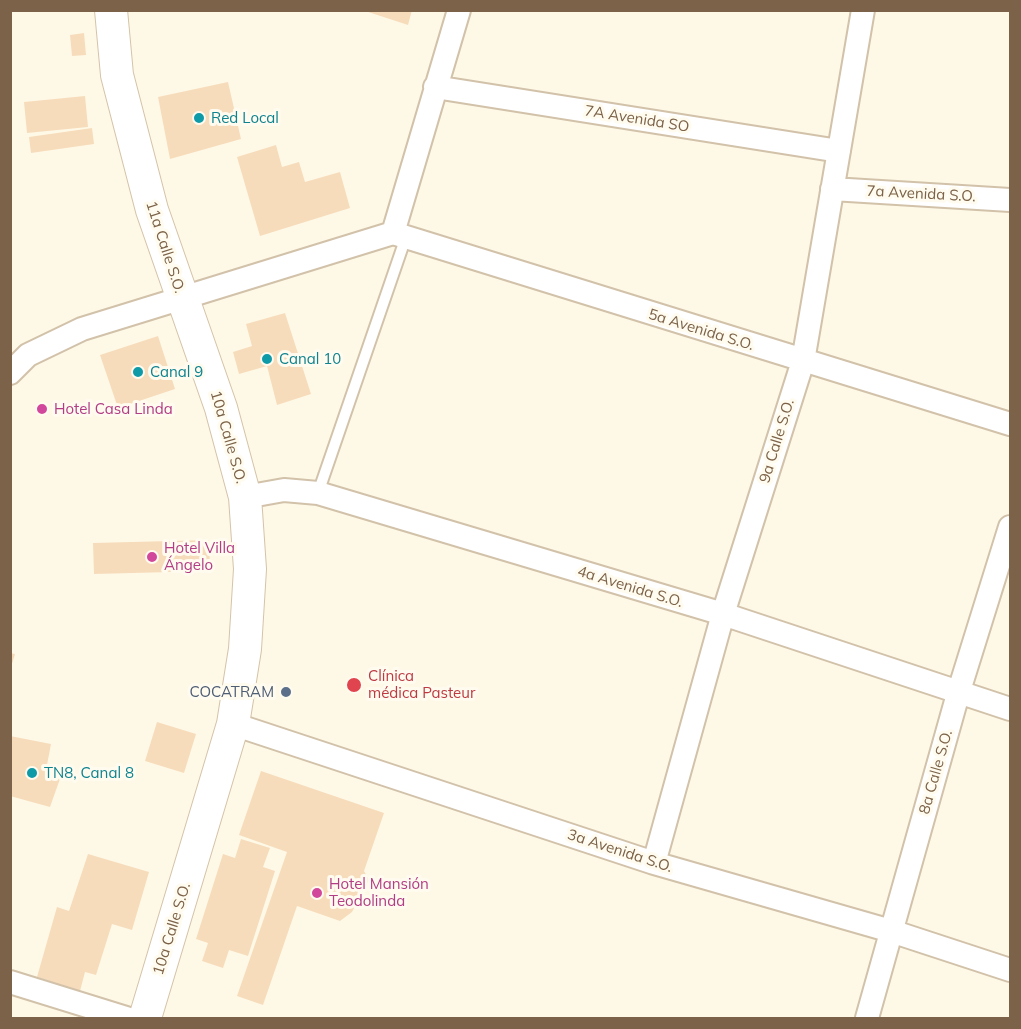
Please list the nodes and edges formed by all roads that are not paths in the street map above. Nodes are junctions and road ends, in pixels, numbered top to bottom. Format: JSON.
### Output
{"nodes":[{"id":1,"x":111,"y":10,"type":"edge"},
{"id":2,"x":459,"y":10,"type":"edge"},
{"id":3,"x":863,"y":10,"type":"edge"},
{"id":4,"x":435,"y":87,"type":"junction"},
{"id":5,"x":839,"y":151,"type":"junction"},
{"id":6,"x":832,"y":189,"type":"junction"},
{"id":7,"x":1011,"y":200,"type":"edge"},
{"id":8,"x":399,"y":235,"type":"junction"},
{"id":9,"x":183,"y":299,"type":"junction"},
{"id":10,"x":802,"y":362,"type":"junction"},
{"id":11,"x":10,"y":373,"type":"edge"},
{"id":12,"x":1011,"y":424,"type":"edge"},
{"id":13,"x":318,"y":493,"type":"junction"},
{"id":14,"x":245,"y":497,"type":"junction"},
{"id":15,"x":1011,"y":527,"type":"edge"},
{"id":16,"x":723,"y":614,"type":"junction"},
{"id":17,"x":958,"y":694,"type":"junction"},
{"id":18,"x":1011,"y":709,"type":"edge"},
{"id":19,"x":233,"y":724,"type":"junction"},
{"id":20,"x":654,"y":863,"type":"junction"},
{"id":21,"x":891,"y":931,"type":"junction"},
{"id":22,"x":1011,"y":970,"type":"edge"},
{"id":23,"x":10,"y":982,"type":"edge"},
{"id":24,"x":126,"y":1018,"type":"edge"},
{"id":25,"x":144,"y":1018,"type":"edge"},
{"id":26,"x":867,"y":1018,"type":"edge"}],
"edges":[{"from":1,"to":9,"type":"street","name":"11a Calle S.O."},
{"from":2,"to":4,"type":"street"},
{"from":3,"to":5,"type":"street","name":"9a Calle S.O."},
{"from":4,"to":5,"type":"street","name":"7A Avenida SO"},
{"from":4,"to":8,"type":"street"},
{"from":5,"to":6,"type":"street","name":"9a Calle S.O."},
{"from":6,"to":7,"type":"street","name":"7a Avenida S.O."},
{"from":6,"to":10,"type":"street","name":"9a Calle S.O."},
{"from":8,"to":9,"type":"street"},
{"from":8,"to":10,"type":"street","name":"5a Avenida S.O."},
{"from":8,"to":13,"type":"lane"},
{"from":9,"to":11,"type":"street","name":"11a Calle S.O."},
{"from":9,"to":14,"type":"street","name":"10a Calle S.O."},
{"from":10,"to":12,"type":"street","name":"5a Avenida S.O."},
{"from":10,"to":16,"type":"street","name":"9a Calle S.O."},
{"from":13,"to":14,"type":"street","name":"4a Avenida S.O."},
{"from":13,"to":16,"type":"street","name":"4a Avenida S.O."},
{"from":14,"to":19,"type":"street","name":"10a Calle S.O."},
{"from":15,"to":17,"type":"street","name":"8a Calle S.O."},
{"from":16,"to":17,"type":"street","name":"4a Avenida S.O."},
{"from":16,"to":20,"type":"street","name":"9a Calle S.O."},
{"from":17,"to":18,"type":"street","name":"4a Avenida S.O."},
{"from":17,"to":21,"type":"street","name":"8a Calle S.O."},
{"from":19,"to":20,"type":"street","name":"3a Avenida S.O."},
{"from":19,"to":25,"type":"street","name":"10a Calle S.O."},
{"from":20,"to":21,"type":"street","name":"3a Avenida S.O."},
{"from":21,"to":22,"type":"street","name":"3a Avenida S.O."},
{"from":21,"to":26,"type":"street","name":"8a Calle S.O."},
{"from":23,"to":24,"type":"street"}]}
